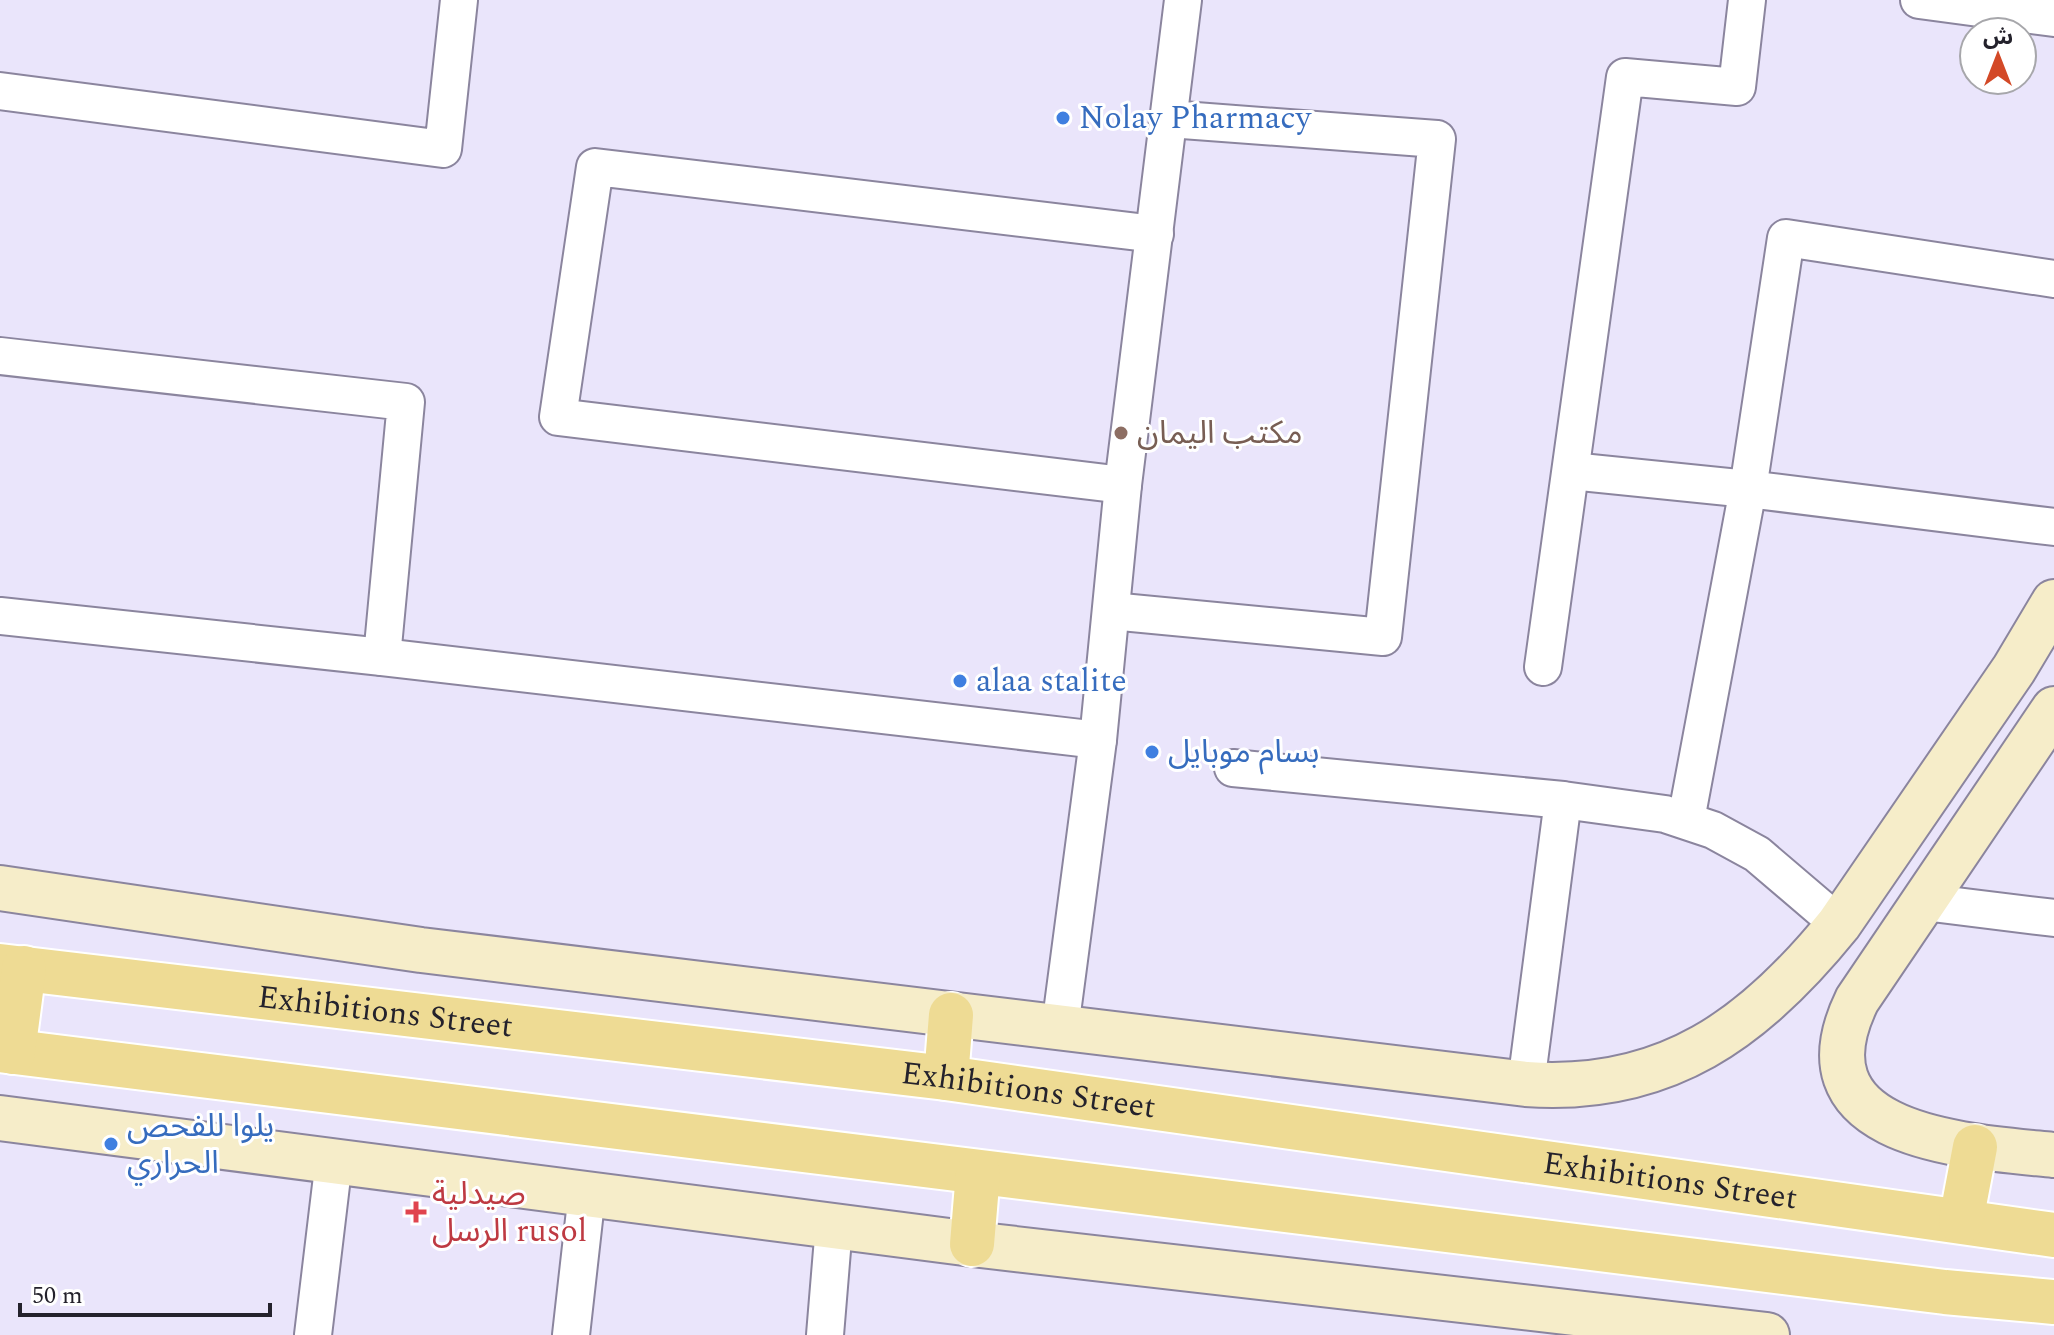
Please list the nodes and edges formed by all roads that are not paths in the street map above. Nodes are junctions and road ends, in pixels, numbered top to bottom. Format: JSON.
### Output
{"nodes":[{"id":1,"x":459,"y":0,"type":"edge"},
{"id":2,"x":1183,"y":0,"type":"edge"},
{"id":3,"x":1747,"y":0,"type":"edge"},
{"id":4,"x":1919,"y":0,"type":"edge"},
{"id":5,"x":2054,"y":18,"type":"edge"},
{"id":6,"x":0,"y":91,"type":"edge"},
{"id":7,"x":1169,"y":119,"type":"junction"},
{"id":8,"x":1155,"y":234,"type":"junction"},
{"id":9,"x":2054,"y":279,"type":"edge"},
{"id":10,"x":0,"y":356,"type":"edge"},
{"id":11,"x":1571,"y":471,"type":"junction"},
{"id":12,"x":1123,"y":485,"type":"junction"},
{"id":13,"x":1748,"y":489,"type":"junction"},
{"id":14,"x":2054,"y":527,"type":"edge"},
{"id":15,"x":2054,"y":602,"type":"edge"},
{"id":16,"x":1111,"y":611,"type":"junction"},
{"id":17,"x":0,"y":616,"type":"edge"},
{"id":18,"x":382,"y":657,"type":"junction"},
{"id":19,"x":1543,"y":667,"type":"dead end"},
{"id":20,"x":2054,"y":709,"type":"edge"},
{"id":21,"x":1098,"y":740,"type":"junction"},
{"id":22,"x":1233,"y":768,"type":"dead end"},
{"id":23,"x":1563,"y":800,"type":"junction"},
{"id":24,"x":1686,"y":820,"type":"junction"},
{"id":25,"x":1892,"y":843,"type":"junction"},
{"id":26,"x":0,"y":888,"type":"edge"},
{"id":27,"x":1932,"y":890,"type":"junction"},
{"id":28,"x":2054,"y":918,"type":"edge"},
{"id":29,"x":1839,"y":924,"type":"junction"},
{"id":30,"x":12,"y":967,"type":"edge"},
{"id":31,"x":951,"y":1015,"type":"junction"},
{"id":32,"x":1060,"y":1028,"type":"junction"},
{"id":33,"x":7,"y":1051,"type":"edge"},
{"id":34,"x":946,"y":1078,"type":"junction"},
{"id":35,"x":1526,"y":1084,"type":"junction"},
{"id":36,"x":0,"y":1118,"type":"edge"},
{"id":37,"x":1975,"y":1147,"type":"junction"},
{"id":38,"x":2054,"y":1155,"type":"edge"},
{"id":39,"x":334,"y":1160,"type":"junction"},
{"id":40,"x":978,"y":1173,"type":"junction"},
{"id":41,"x":587,"y":1193,"type":"junction"},
{"id":42,"x":1961,"y":1221,"type":"junction"},
{"id":43,"x":834,"y":1226,"type":"junction"},
{"id":44,"x":2054,"y":1235,"type":"edge"},
{"id":45,"x":972,"y":1244,"type":"junction"},
{"id":46,"x":1945,"y":1292,"type":"junction"},
{"id":47,"x":2054,"y":1302,"type":"edge"},
{"id":48,"x":1627,"y":1327,"type":"edge"},
{"id":49,"x":2054,"y":1329,"type":"edge"},
{"id":50,"x":313,"y":1335,"type":"edge"},
{"id":51,"x":571,"y":1335,"type":"edge"},
{"id":52,"x":825,"y":1335,"type":"edge"},
{"id":53,"x":1767,"y":1335,"type":"edge"}],
"edges":[{"from":1,"to":6,"type":"street"},
{"from":2,"to":7,"type":"street"},
{"from":3,"to":11,"type":"street"},
{"from":4,"to":5,"type":"street"},
{"from":7,"to":8,"type":"street"},
{"from":7,"to":16,"type":"street"},
{"from":8,"to":12,"type":"street"},
{"from":8,"to":12,"type":"street"},
{"from":9,"to":13,"type":"street"},
{"from":10,"to":18,"type":"street"},
{"from":11,"to":13,"type":"street"},
{"from":11,"to":19,"type":"street"},
{"from":12,"to":16,"type":"street"},
{"from":13,"to":14,"type":"street"},
{"from":13,"to":24,"type":"street"},
{"from":15,"to":25,"type":"main road"},
{"from":16,"to":21,"type":"street"},
{"from":17,"to":18,"type":"street"},
{"from":18,"to":21,"type":"street"},
{"from":20,"to":27,"type":"main road"},
{"from":21,"to":32,"type":"street"},
{"from":22,"to":23,"type":"street"},
{"from":23,"to":24,"type":"street"},
{"from":23,"to":35,"type":"street"},
{"from":24,"to":29,"type":"street"},
{"from":25,"to":27,"type":"main road"},
{"from":25,"to":29,"type":"main road"},
{"from":26,"to":31,"type":"main road"},
{"from":27,"to":28,"type":"street"},
{"from":27,"to":37,"type":"main road"},
{"from":29,"to":35,"type":"main road"},
{"from":30,"to":33,"type":"main road"},
{"from":30,"to":34,"type":"main road","name":"Exhibitions Street"},
{"from":31,"to":32,"type":"main road"},
{"from":31,"to":34,"type":"main road"},
{"from":32,"to":35,"type":"main road"},
{"from":33,"to":40,"type":"main road"},
{"from":34,"to":42,"type":"main road","name":"Exhibitions Street"},
{"from":36,"to":39,"type":"main road"},
{"from":37,"to":38,"type":"main road"},
{"from":37,"to":42,"type":"main road"},
{"from":39,"to":41,"type":"main road"},
{"from":39,"to":50,"type":"street"},
{"from":40,"to":45,"type":"main road"},
{"from":40,"to":46,"type":"main road"},
{"from":41,"to":43,"type":"main road"},
{"from":41,"to":51,"type":"street"},
{"from":42,"to":44,"type":"main road","name":"Exhibitions Street"},
{"from":43,"to":45,"type":"main road"},
{"from":43,"to":52,"type":"street"},
{"from":45,"to":48,"type":"main road"},
{"from":46,"to":47,"type":"main road"},
{"from":46,"to":49,"type":"main road"},
{"from":48,"to":53,"type":"main road"}]}
